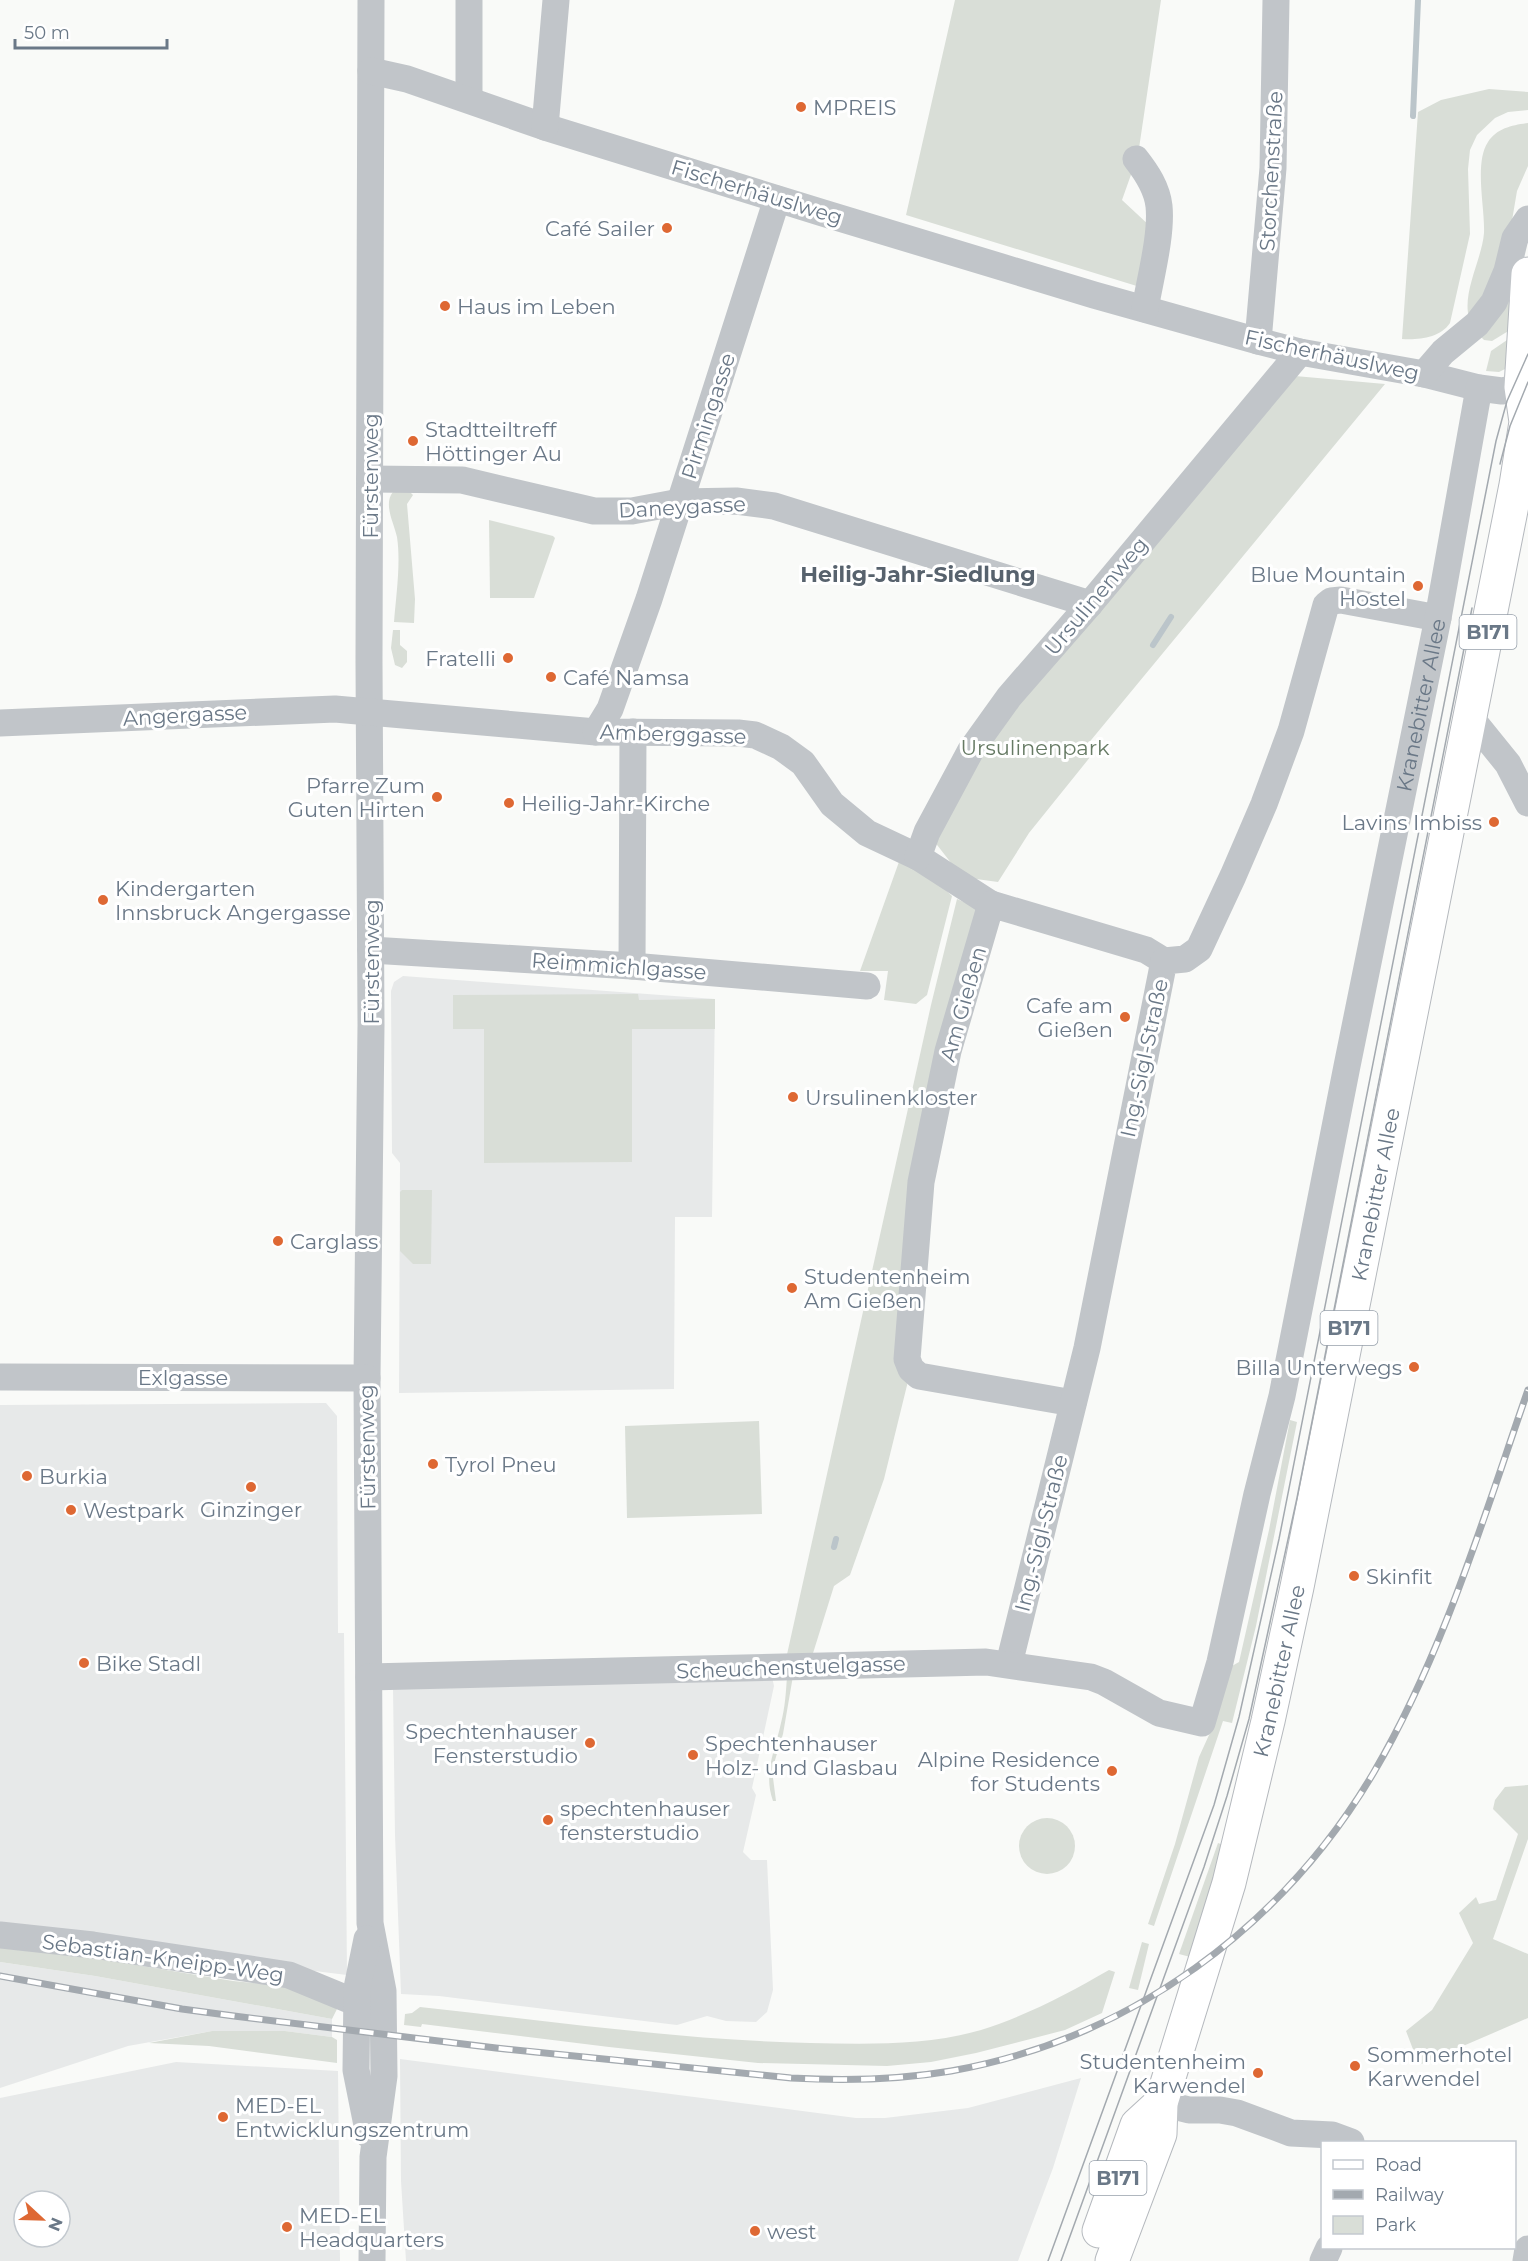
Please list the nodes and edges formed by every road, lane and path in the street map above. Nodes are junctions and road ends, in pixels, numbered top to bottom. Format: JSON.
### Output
{"nodes":[{"id":1,"x":371,"y":0,"type":"edge"},
{"id":2,"x":469,"y":0,"type":"edge"},
{"id":3,"x":556,"y":0,"type":"edge"},
{"id":4,"x":1276,"y":0,"type":"edge"},
{"id":5,"x":371,"y":71,"type":"junction"},
{"id":6,"x":469,"y":99,"type":"junction"},
{"id":7,"x":545,"y":127,"type":"junction"},
{"id":8,"x":1136,"y":159,"type":"dead end"},
{"id":9,"x":777,"y":199,"type":"junction"},
{"id":10,"x":1528,"y":219,"type":"edge"},
{"id":11,"x":1528,"y":274,"type":"edge"},
{"id":12,"x":1145,"y":309,"type":"junction"},
{"id":13,"x":1258,"y":341,"type":"junction"},
{"id":14,"x":1300,"y":352,"type":"junction"},
{"id":15,"x":1424,"y":374,"type":"junction"},
{"id":16,"x":1521,"y":387,"type":"junction"},
{"id":17,"x":1479,"y":388,"type":"junction"},
{"id":18,"x":370,"y":479,"type":"junction"},
{"id":19,"x":680,"y":502,"type":"junction"},
{"id":20,"x":1090,"y":604,"type":"junction"},
{"id":21,"x":1438,"y":618,"type":"junction"},
{"id":22,"x":370,"y":710,"type":"junction"},
{"id":23,"x":1470,"y":717,"type":"junction"},
{"id":24,"x":0,"y":723,"type":"edge"},
{"id":25,"x":596,"y":732,"type":"junction"},
{"id":26,"x":633,"y":732,"type":"junction"},
{"id":27,"x":1528,"y":803,"type":"edge"},
{"id":28,"x":918,"y":857,"type":"junction"},
{"id":29,"x":991,"y":904,"type":"junction"},
{"id":30,"x":371,"y":950,"type":"junction"},
{"id":31,"x":1164,"y":961,"type":"junction"},
{"id":32,"x":632,"y":966,"type":"junction"},
{"id":33,"x":867,"y":986,"type":"dead end"},
{"id":34,"x":0,"y":1377,"type":"edge"},
{"id":35,"x":367,"y":1378,"type":"junction"},
{"id":36,"x":1073,"y":1403,"type":"junction"},
{"id":37,"x":1009,"y":1664,"type":"junction"},
{"id":38,"x":369,"y":1677,"type":"junction"},
{"id":39,"x":1202,"y":1724,"type":"joint"},
{"id":40,"x":370,"y":1923,"type":"junction"},
{"id":41,"x":0,"y":1935,"type":"edge"},
{"id":42,"x":357,"y":2003,"type":"junction"},
{"id":43,"x":1161,"y":2103,"type":"junction"},
{"id":44,"x":1348,"y":2141,"type":"edge"},
{"id":45,"x":373,"y":2157,"type":"junction"},
{"id":46,"x":1528,"y":2249,"type":"edge"},
{"id":47,"x":372,"y":2261,"type":"edge"},
{"id":48,"x":1089,"y":2261,"type":"edge"},
{"id":49,"x":1112,"y":2261,"type":"edge"},
{"id":50,"x":1526,"y":2261,"type":"edge"}],
"edges":[{"from":1,"to":5,"type":"street","name":"Fürstenweg"},
{"from":2,"to":6,"type":"street"},
{"from":3,"to":7,"type":"street"},
{"from":4,"to":13,"type":"street","name":"Storchenstraße"},
{"from":5,"to":6,"type":"street","name":"Fischerhäuslweg"},
{"from":5,"to":18,"type":"street","name":"Fürstenweg"},
{"from":6,"to":7,"type":"street","name":"Fischerhäuslweg"},
{"from":7,"to":9,"type":"street","name":"Fischerhäuslweg"},
{"from":8,"to":12,"type":"street"},
{"from":9,"to":12,"type":"street","name":"Fischerhäuslweg"},
{"from":9,"to":19,"type":"street","name":"Pirmingasse"},
{"from":10,"to":15,"type":"street"},
{"from":11,"to":16,"type":"main road","name":"Kranebitter Allee","number":"B171"},
{"from":12,"to":13,"type":"street","name":"Fischerhäuslweg"},
{"from":13,"to":14,"type":"street","name":"Fischerhäuslweg"},
{"from":14,"to":15,"type":"street","name":"Fischerhäuslweg"},
{"from":14,"to":20,"type":"street","name":"Ursulinenweg"},
{"from":15,"to":17,"type":"street","name":"Fischerhäuslweg"},
{"from":16,"to":17,"type":"street","name":"Fischerhäuslweg"},
{"from":16,"to":23,"type":"main road","name":"Kranebitter Allee","number":"B171"},
{"from":17,"to":21,"type":"street","name":"Kranebitter Allee"},
{"from":18,"to":19,"type":"street","name":"Daneygasse"},
{"from":18,"to":22,"type":"street","name":"Fürstenweg"},
{"from":19,"to":20,"type":"street","name":"Daneygasse"},
{"from":19,"to":25,"type":"street","name":"Pirmingasse"},
{"from":20,"to":28,"type":"street","name":"Ursulinenweg"},
{"from":21,"to":31,"type":"street","name":"Ing.-Sigl-Straße"},
{"from":21,"to":39,"type":"street","name":"Kranebitter Allee"},
{"from":22,"to":24,"type":"street","name":"Angergasse"},
{"from":22,"to":25,"type":"street","name":"Amberggasse"},
{"from":22,"to":30,"type":"street","name":"Fürstenweg"},
{"from":23,"to":27,"type":"street"},
{"from":23,"to":43,"type":"main road","name":"Kranebitter Allee","number":"B171"},
{"from":25,"to":26,"type":"street","name":"Amberggasse"},
{"from":26,"to":28,"type":"street","name":"Amberggasse"},
{"from":26,"to":32,"type":"street"},
{"from":28,"to":29,"type":"street","name":"Amberggasse"},
{"from":29,"to":31,"type":"street"},
{"from":29,"to":36,"type":"street","name":"Am Gießen"},
{"from":30,"to":32,"type":"street","name":"Reimmichlgasse"},
{"from":30,"to":35,"type":"street","name":"Fürstenweg"},
{"from":31,"to":36,"type":"street","name":"Ing.-Sigl-Straße"},
{"from":32,"to":33,"type":"street","name":"Reimmichlgasse"},
{"from":34,"to":35,"type":"street","name":"Exlgasse"},
{"from":35,"to":38,"type":"street","name":"Fürstenweg"},
{"from":36,"to":37,"type":"street","name":"Ing.-Sigl-Straße"},
{"from":37,"to":38,"type":"street","name":"Scheuchenstuelgasse"},
{"from":37,"to":39,"type":"street","name":"Scheuchenstuelgasse"},
{"from":38,"to":40,"type":"street","name":"Fürstenweg"},
{"from":40,"to":42,"type":"street","name":"Fürstenweg"},
{"from":40,"to":45,"type":"street","name":"Fürstenweg"},
{"from":41,"to":42,"type":"street","name":"Sebastian-Kneipp-Weg"},
{"from":42,"to":45,"type":"street","name":"Fürstenweg"},
{"from":43,"to":44,"type":"street"},
{"from":43,"to":48,"type":"main road","number":"B171"},
{"from":43,"to":49,"type":"main road","number":"B171"},
{"from":45,"to":47,"type":"street","name":"Fürstenweg"},
{"from":46,"to":50,"type":"street"}]}
